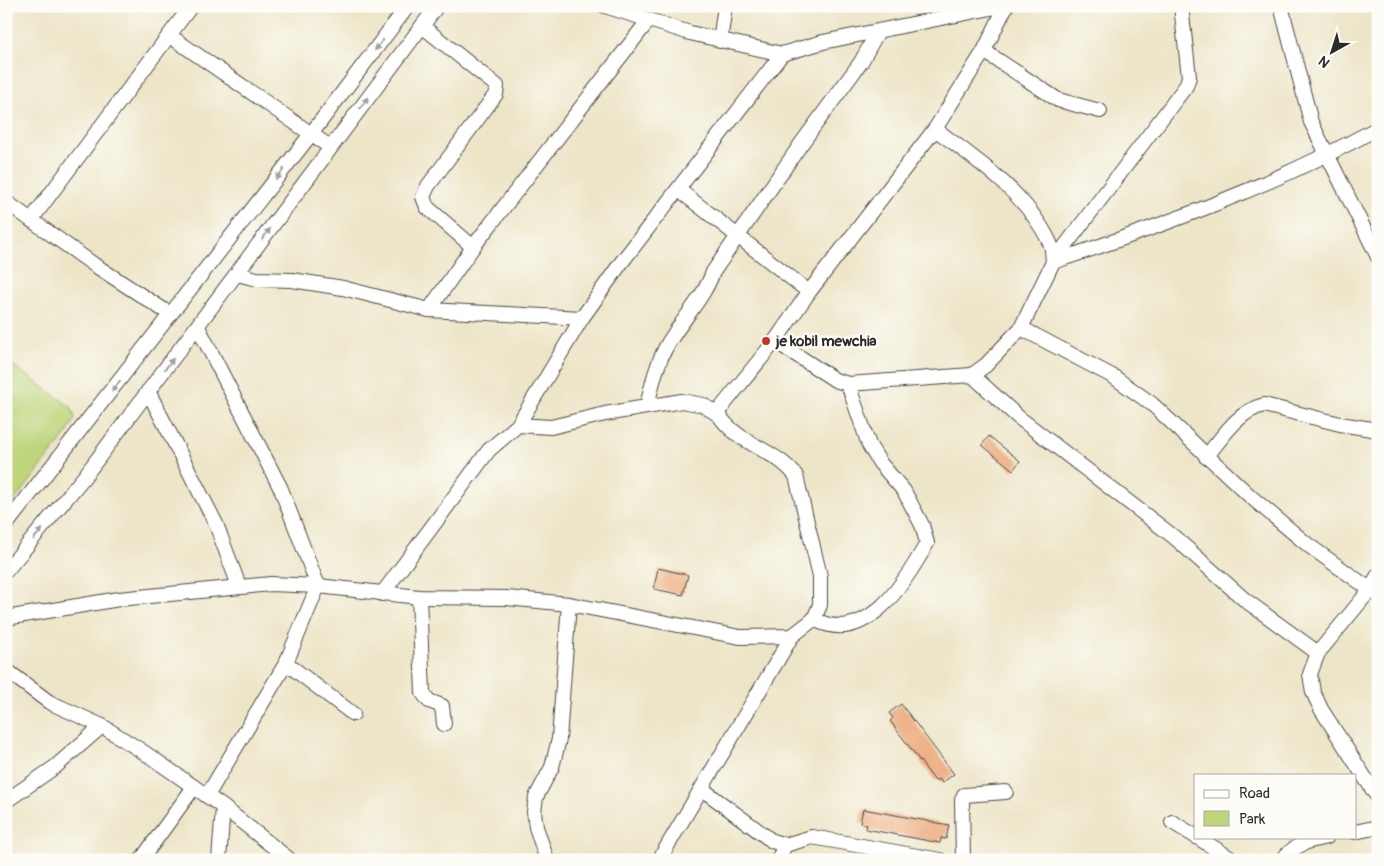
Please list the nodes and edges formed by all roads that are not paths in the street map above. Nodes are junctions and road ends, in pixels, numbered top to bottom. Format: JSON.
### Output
{"nodes":[{"id":1,"x":191,"y":6,"type":"edge"},
{"id":2,"x":408,"y":6,"type":"edge"},
{"id":3,"x":438,"y":6,"type":"edge"},
{"id":4,"x":605,"y":6,"type":"edge"},
{"id":5,"x":725,"y":6,"type":"edge"},
{"id":6,"x":1001,"y":6,"type":"edge"},
{"id":7,"x":1006,"y":6,"type":"edge"},
{"id":8,"x":1181,"y":6,"type":"edge"},
{"id":9,"x":1281,"y":6,"type":"edge"},
{"id":10,"x":648,"y":21,"type":"junction"},
{"id":11,"x":422,"y":26,"type":"junction"},
{"id":12,"x":877,"y":33,"type":"junction"},
{"id":13,"x":170,"y":36,"type":"junction"},
{"id":14,"x":720,"y":41,"type":"junction"},
{"id":15,"x":984,"y":51,"type":"junction"},
{"id":16,"x":782,"y":54,"type":"junction"},
{"id":17,"x":1100,"y":111,"type":"dead end"},
{"id":18,"x":1378,"y":128,"type":"edge"},
{"id":19,"x":935,"y":129,"type":"junction"},
{"id":20,"x":312,"y":134,"type":"junction"},
{"id":21,"x":330,"y":147,"type":"junction"},
{"id":22,"x":1329,"y":155,"type":"junction"},
{"id":23,"x":679,"y":190,"type":"junction"},
{"id":24,"x":6,"y":202,"type":"edge"},
{"id":25,"x":32,"y":220,"type":"junction"},
{"id":26,"x":738,"y":236,"type":"junction"},
{"id":27,"x":474,"y":247,"type":"junction"},
{"id":28,"x":1378,"y":257,"type":"edge"},
{"id":29,"x":1053,"y":262,"type":"junction"},
{"id":30,"x":236,"y":274,"type":"junction"},
{"id":31,"x":809,"y":292,"type":"junction"},
{"id":32,"x":429,"y":310,"type":"junction"},
{"id":33,"x":170,"y":314,"type":"junction"},
{"id":34,"x":582,"y":318,"type":"junction"},
{"id":35,"x":198,"y":327,"type":"junction"},
{"id":36,"x":1021,"y":328,"type":"junction"},
{"id":37,"x":775,"y":341,"type":"junction"},
{"id":38,"x":972,"y":375,"type":"junction"},
{"id":39,"x":848,"y":384,"type":"junction"},
{"id":40,"x":148,"y":391,"type":"junction"},
{"id":41,"x":647,"y":406,"type":"junction"},
{"id":42,"x":719,"y":416,"type":"junction"},
{"id":43,"x":518,"y":425,"type":"junction"},
{"id":44,"x":1378,"y":430,"type":"edge"},
{"id":45,"x":1206,"y":457,"type":"junction"},
{"id":46,"x":6,"y":525,"type":"edge"},
{"id":47,"x":6,"y":571,"type":"edge"},
{"id":48,"x":1378,"y":575,"type":"edge"},
{"id":49,"x":239,"y":586,"type":"junction"},
{"id":50,"x":318,"y":586,"type":"junction"},
{"id":51,"x":1374,"y":593,"type":"edge"},
{"id":52,"x":382,"y":594,"type":"junction"},
{"id":53,"x":419,"y":597,"type":"junction"},
{"id":54,"x":569,"y":604,"type":"junction"},
{"id":55,"x":6,"y":618,"type":"edge"},
{"id":56,"x":814,"y":619,"type":"junction"},
{"id":57,"x":792,"y":636,"type":"junction"},
{"id":58,"x":1318,"y":653,"type":"junction"},
{"id":59,"x":286,"y":663,"type":"junction"},
{"id":60,"x":6,"y":670,"type":"edge"},
{"id":61,"x":353,"y":714,"type":"dead end"},
{"id":62,"x":444,"y":724,"type":"dead end"},
{"id":63,"x":102,"y":726,"type":"junction"},
{"id":64,"x":194,"y":787,"type":"junction"},
{"id":65,"x":702,"y":789,"type":"junction"},
{"id":66,"x":1006,"y":792,"type":"dead end"},
{"id":67,"x":207,"y":796,"type":"junction"},
{"id":68,"x":1378,"y":798,"type":"edge"},
{"id":69,"x":6,"y":801,"type":"edge"},
{"id":70,"x":223,"y":807,"type":"junction"},
{"id":71,"x":1172,"y":822,"type":"dead end"},
{"id":72,"x":1378,"y":827,"type":"edge"},
{"id":73,"x":1356,"y":832,"type":"edge"},
{"id":74,"x":1194,"y":836,"type":"edge"},
{"id":75,"x":1198,"y":838,"type":"edge"},
{"id":76,"x":1322,"y":838,"type":"edge"},
{"id":77,"x":785,"y":845,"type":"junction"},
{"id":78,"x":141,"y":860,"type":"edge"},
{"id":79,"x":219,"y":860,"type":"edge"},
{"id":80,"x":290,"y":860,"type":"edge"},
{"id":81,"x":547,"y":860,"type":"edge"},
{"id":82,"x":659,"y":860,"type":"edge"},
{"id":83,"x":778,"y":860,"type":"edge"},
{"id":84,"x":940,"y":860,"type":"edge"},
{"id":85,"x":962,"y":860,"type":"edge"},
{"id":86,"x":1234,"y":860,"type":"edge"},
{"id":87,"x":1282,"y":860,"type":"edge"}],
"edges":[{"from":1,"to":13,"type":"street"},
{"from":2,"to":20,"type":"street","one_way":true},
{"from":3,"to":11,"type":"street"},
{"from":4,"to":10,"type":"street"},
{"from":5,"to":14,"type":"street"},
{"from":6,"to":12,"type":"street"},
{"from":7,"to":15,"type":"street"},
{"from":8,"to":29,"type":"street"},
{"from":9,"to":22,"type":"street"},
{"from":10,"to":14,"type":"street"},
{"from":10,"to":27,"type":"street"},
{"from":21,"to":11,"type":"street","one_way":true},
{"from":11,"to":27,"type":"street"},
{"from":12,"to":16,"type":"street"},
{"from":12,"to":26,"type":"street"},
{"from":13,"to":20,"type":"street"},
{"from":13,"to":25,"type":"street"},
{"from":14,"to":16,"type":"street"},
{"from":15,"to":17,"type":"street"},
{"from":15,"to":19,"type":"street"},
{"from":16,"to":23,"type":"street"},
{"from":18,"to":22,"type":"street"},
{"from":19,"to":29,"type":"street"},
{"from":19,"to":31,"type":"street"},
{"from":20,"to":21,"type":"street"},
{"from":20,"to":33,"type":"street","one_way":true},
{"from":30,"to":21,"type":"street","one_way":true},
{"from":22,"to":28,"type":"street"},
{"from":22,"to":29,"type":"street"},
{"from":23,"to":26,"type":"street"},
{"from":23,"to":34,"type":"street"},
{"from":24,"to":25,"type":"street"},
{"from":25,"to":33,"type":"street"},
{"from":26,"to":31,"type":"street"},
{"from":26,"to":41,"type":"street"},
{"from":27,"to":32,"type":"street"},
{"from":29,"to":36,"type":"street"},
{"from":30,"to":32,"type":"street"},
{"from":30,"to":35,"type":"street"},
{"from":31,"to":37,"type":"street"},
{"from":32,"to":34,"type":"street"},
{"from":33,"to":46,"type":"street","one_way":true},
{"from":34,"to":43,"type":"street"},
{"from":40,"to":35,"type":"street","one_way":true},
{"from":35,"to":50,"type":"street"},
{"from":36,"to":38,"type":"street"},
{"from":36,"to":45,"type":"street"},
{"from":37,"to":39,"type":"street"},
{"from":37,"to":42,"type":"street"},
{"from":38,"to":39,"type":"street"},
{"from":38,"to":58,"type":"street"},
{"from":39,"to":56,"type":"street"},
{"from":47,"to":40,"type":"street","one_way":true},
{"from":40,"to":49,"type":"street"},
{"from":41,"to":42,"type":"street"},
{"from":41,"to":43,"type":"street"},
{"from":42,"to":56,"type":"street"},
{"from":43,"to":52,"type":"street"},
{"from":44,"to":45,"type":"street"},
{"from":45,"to":51,"type":"street"},
{"from":48,"to":51,"type":"street"},
{"from":49,"to":50,"type":"street"},
{"from":49,"to":55,"type":"street"},
{"from":50,"to":52,"type":"street"},
{"from":50,"to":59,"type":"street"},
{"from":51,"to":58,"type":"street"},
{"from":52,"to":53,"type":"street"},
{"from":53,"to":54,"type":"street"},
{"from":53,"to":62,"type":"street"},
{"from":54,"to":57,"type":"street"},
{"from":54,"to":81,"type":"street"},
{"from":56,"to":57,"type":"street"},
{"from":57,"to":65,"type":"street"},
{"from":58,"to":68,"type":"street"},
{"from":59,"to":61,"type":"street"},
{"from":59,"to":67,"type":"street"},
{"from":60,"to":63,"type":"street"},
{"from":63,"to":64,"type":"street"},
{"from":63,"to":69,"type":"street"},
{"from":64,"to":67,"type":"street"},
{"from":64,"to":78,"type":"street"},
{"from":65,"to":77,"type":"street"},
{"from":65,"to":82,"type":"street"},
{"from":66,"to":85,"type":"street"},
{"from":67,"to":70,"type":"street"},
{"from":70,"to":79,"type":"street"},
{"from":70,"to":80,"type":"street"},
{"from":71,"to":74,"type":"street"},
{"from":72,"to":73,"type":"street"},
{"from":75,"to":86,"type":"street"},
{"from":76,"to":87,"type":"street"},
{"from":77,"to":83,"type":"street"},
{"from":77,"to":84,"type":"street"}]}
